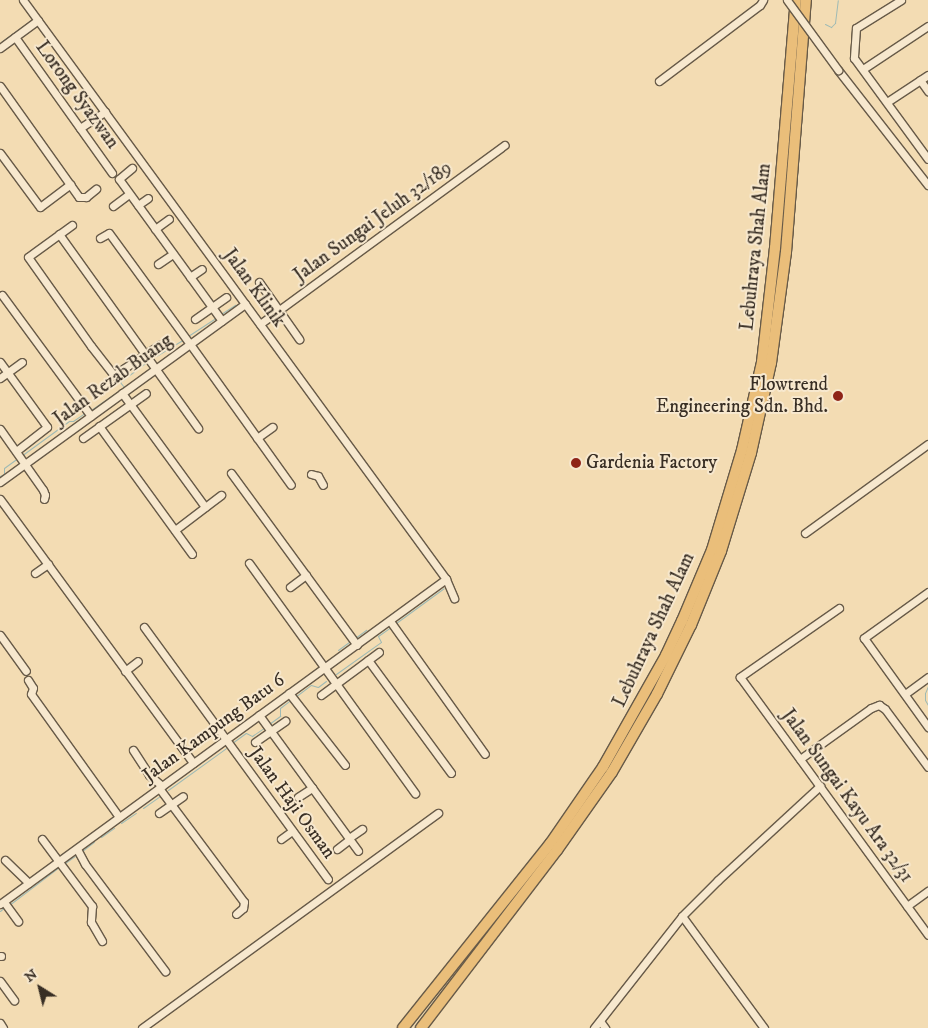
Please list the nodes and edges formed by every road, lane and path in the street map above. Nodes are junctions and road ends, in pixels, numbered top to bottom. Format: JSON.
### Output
{"nodes":[{"id":1,"x":23,"y":0,"type":"edge"},
{"id":2,"x":763,"y":0,"type":"edge"},
{"id":3,"x":787,"y":0,"type":"edge"},
{"id":4,"x":796,"y":0,"type":"edge"},
{"id":5,"x":806,"y":0,"type":"edge"},
{"id":6,"x":901,"y":0,"type":"edge"},
{"id":7,"x":38,"y":20,"type":"junction"},
{"id":8,"x":928,"y":26,"type":"edge"},
{"id":9,"x":15,"y":37,"type":"junction"},
{"id":10,"x":0,"y":48,"type":"edge"},
{"id":11,"x":863,"y":69,"type":"junction"},
{"id":12,"x":928,"y":75,"type":"edge"},
{"id":13,"x":920,"y":80,"type":"junction"},
{"id":14,"x":659,"y":81,"type":"dead end"},
{"id":15,"x":0,"y":86,"type":"edge"},
{"id":16,"x":928,"y":90,"type":"edge"},
{"id":17,"x":887,"y":102,"type":"junction"},
{"id":18,"x":104,"y":112,"type":"junction"},
{"id":19,"x":80,"y":128,"type":"junction"},
{"id":20,"x":505,"y":145,"type":"dead end"},
{"id":21,"x":0,"y":153,"type":"edge"},
{"id":22,"x":928,"y":159,"type":"edge"},
{"id":23,"x":132,"y":168,"type":"dead end"},
{"id":24,"x":112,"y":172,"type":"dead end"},
{"id":25,"x":70,"y":184,"type":"junction"},
{"id":26,"x":928,"y":185,"type":"edge"},
{"id":27,"x":96,"y":189,"type":"dead end"},
{"id":28,"x":130,"y":194,"type":"junction"},
{"id":29,"x":148,"y":198,"type":"dead end"},
{"id":30,"x":138,"y":205,"type":"junction"},
{"id":31,"x":113,"y":206,"type":"dead end"},
{"id":32,"x":169,"y":218,"type":"dead end"},
{"id":33,"x":72,"y":225,"type":"dead end"},
{"id":34,"x":155,"y":228,"type":"junction"},
{"id":35,"x":58,"y":234,"type":"junction"},
{"id":36,"x":100,"y":238,"type":"dead end"},
{"id":37,"x":173,"y":254,"type":"junction"},
{"id":38,"x":158,"y":264,"type":"dead end"},
{"id":39,"x":202,"y":269,"type":"dead end"},
{"id":40,"x":190,"y":277,"type":"junction"},
{"id":41,"x":259,"y":282,"type":"dead end"},
{"id":42,"x":2,"y":296,"type":"dead end"},
{"id":43,"x":226,"y":297,"type":"dead end"},
{"id":44,"x":245,"y":304,"type":"junction"},
{"id":45,"x":279,"y":310,"type":"junction"},
{"id":46,"x":217,"y":314,"type":"junction"},
{"id":47,"x":195,"y":319,"type":"dead end"},
{"id":48,"x":260,"y":324,"type":"junction"},
{"id":49,"x":299,"y":339,"type":"dead end"},
{"id":50,"x":188,"y":341,"type":"junction"},
{"id":51,"x":159,"y":345,"type":"dead end"},
{"id":52,"x":145,"y":354,"type":"junction"},
{"id":53,"x":0,"y":362,"type":"edge"},
{"id":54,"x":22,"y":362,"type":"dead end"},
{"id":55,"x":156,"y":368,"type":"junction"},
{"id":56,"x":8,"y":372,"type":"junction"},
{"id":57,"x":0,"y":378,"type":"edge"},
{"id":58,"x":122,"y":393,"type":"junction"},
{"id":59,"x":146,"y":393,"type":"dead end"},
{"id":60,"x":130,"y":404,"type":"junction"},
{"id":61,"x":87,"y":412,"type":"junction"},
{"id":62,"x":99,"y":426,"type":"junction"},
{"id":63,"x":272,"y":427,"type":"dead end"},
{"id":64,"x":0,"y":428,"type":"edge"},
{"id":65,"x":198,"y":428,"type":"dead end"},
{"id":66,"x":83,"y":438,"type":"dead end"},
{"id":67,"x":257,"y":438,"type":"junction"},
{"id":68,"x":928,"y":444,"type":"edge"},
{"id":69,"x":20,"y":457,"type":"junction"},
{"id":70,"x":231,"y":473,"type":"dead end"},
{"id":71,"x":311,"y":474,"type":"dead end"},
{"id":72,"x":0,"y":482,"type":"edge"},
{"id":73,"x":291,"y":485,"type":"dead end"},
{"id":74,"x":324,"y":485,"type":"dead end"},
{"id":75,"x":221,"y":495,"type":"dead end"},
{"id":76,"x":0,"y":499,"type":"edge"},
{"id":77,"x":44,"y":499,"type":"dead end"},
{"id":78,"x":205,"y":507,"type":"junction"},
{"id":79,"x":175,"y":530,"type":"junction"},
{"id":80,"x":805,"y":533,"type":"dead end"},
{"id":81,"x":192,"y":554,"type":"dead end"},
{"id":82,"x":249,"y":563,"type":"dead end"},
{"id":83,"x":48,"y":564,"type":"junction"},
{"id":84,"x":35,"y":573,"type":"dead end"},
{"id":85,"x":306,"y":575,"type":"junction"},
{"id":86,"x":446,"y":579,"type":"junction"},
{"id":87,"x":290,"y":587,"type":"dead end"},
{"id":88,"x":928,"y":592,"type":"edge"},
{"id":89,"x":454,"y":598,"type":"dead end"},
{"id":90,"x":839,"y":608,"type":"dead end"},
{"id":91,"x":390,"y":621,"type":"junction"},
{"id":92,"x":144,"y":627,"type":"dead end"},
{"id":93,"x":0,"y":635,"type":"edge"},
{"id":94,"x":355,"y":641,"type":"junction"},
{"id":95,"x":379,"y":652,"type":"dead end"},
{"id":96,"x":368,"y":660,"type":"junction"},
{"id":97,"x":138,"y":661,"type":"dead end"},
{"id":98,"x":324,"y":668,"type":"junction"},
{"id":99,"x":125,"y":670,"type":"junction"},
{"id":100,"x":26,"y":671,"type":"dead end"},
{"id":101,"x":928,"y":677,"type":"edge"},
{"id":102,"x":28,"y":680,"type":"dead end"},
{"id":103,"x":335,"y":684,"type":"junction"},
{"id":104,"x":290,"y":693,"type":"junction"},
{"id":105,"x":321,"y":694,"type":"dead end"},
{"id":106,"x":904,"y":694,"type":"junction"},
{"id":107,"x":285,"y":720,"type":"dead end"},
{"id":108,"x":265,"y":724,"type":"junction"},
{"id":109,"x":928,"y":727,"type":"edge"},
{"id":110,"x":228,"y":742,"type":"junction"},
{"id":111,"x":255,"y":742,"type":"dead end"},
{"id":112,"x":133,"y":750,"type":"dead end"},
{"id":113,"x":485,"y":754,"type":"dead end"},
{"id":114,"x":800,"y":760,"type":"junction"},
{"id":115,"x":193,"y":763,"type":"junction"},
{"id":116,"x":345,"y":765,"type":"dead end"},
{"id":117,"x":928,"y":766,"type":"edge"},
{"id":118,"x":451,"y":773,"type":"dead end"},
{"id":119,"x":820,"y":786,"type":"junction"},
{"id":120,"x":161,"y":787,"type":"junction"},
{"id":121,"x":312,"y":788,"type":"junction"},
{"id":122,"x":415,"y":793,"type":"dead end"},
{"id":123,"x":183,"y":796,"type":"dead end"},
{"id":124,"x":298,"y":797,"type":"dead end"},
{"id":125,"x":171,"y":804,"type":"junction"},
{"id":126,"x":159,"y":813,"type":"dead end"},
{"id":127,"x":438,"y":813,"type":"dead end"},
{"id":128,"x":119,"y":818,"type":"junction"},
{"id":129,"x":362,"y":829,"type":"dead end"},
{"id":130,"x":292,"y":831,"type":"junction"},
{"id":131,"x":42,"y":839,"type":"dead end"},
{"id":132,"x":281,"y":839,"type":"dead end"},
{"id":133,"x":349,"y":839,"type":"junction"},
{"id":134,"x":77,"y":848,"type":"junction"},
{"id":135,"x":337,"y":849,"type":"dead end"},
{"id":136,"x":358,"y":851,"type":"dead end"},
{"id":137,"x":5,"y":860,"type":"dead end"},
{"id":138,"x":59,"y":862,"type":"junction"},
{"id":139,"x":328,"y":879,"type":"dead end"},
{"id":140,"x":29,"y":883,"type":"junction"},
{"id":141,"x":928,"y":891,"type":"edge"},
{"id":142,"x":5,"y":904,"type":"edge"},
{"id":143,"x":907,"y":906,"type":"junction"},
{"id":144,"x":236,"y":914,"type":"dead end"},
{"id":145,"x":682,"y":916,"type":"junction"},
{"id":146,"x":18,"y":921,"type":"dead end"},
{"id":147,"x":928,"y":935,"type":"edge"},
{"id":148,"x":102,"y":941,"type":"dead end"},
{"id":149,"x":165,"y":971,"type":"dead end"},
{"id":150,"x":0,"y":981,"type":"edge"},
{"id":151,"x":14,"y":1000,"type":"dead end"},
{"id":152,"x":600,"y":1021,"type":"junction"},
{"id":153,"x":0,"y":1023,"type":"edge"},
{"id":154,"x":3,"y":1028,"type":"edge"},
{"id":155,"x":142,"y":1028,"type":"edge"},
{"id":156,"x":403,"y":1028,"type":"edge"},
{"id":157,"x":421,"y":1028,"type":"edge"},
{"id":158,"x":594,"y":1028,"type":"edge"},
{"id":159,"x":605,"y":1028,"type":"edge"},
{"id":160,"x":764,"y":1028,"type":"edge"}],
"edges":[{"from":1,"to":7,"type":"street","name":"Jalan Klinik"},
{"from":2,"to":14,"type":"street"},
{"from":3,"to":26,"type":"street","bridge":true},
{"from":4,"to":156,"type":"highway","name":"Lebuhraya Shah Alam"},
{"from":5,"to":157,"type":"highway","name":"Lebuhraya Shah Alam"},
{"from":6,"to":11,"type":"street"},
{"from":7,"to":9,"type":"street"},
{"from":7,"to":18,"type":"street","name":"Jalan Klinik"},
{"from":8,"to":11,"type":"street"},
{"from":9,"to":10,"type":"street"},
{"from":9,"to":19,"type":"street","name":"Lorong Syazwan"},
{"from":11,"to":17,"type":"street"},
{"from":12,"to":13,"type":"street"},
{"from":13,"to":16,"type":"street"},
{"from":13,"to":17,"type":"street"},
{"from":15,"to":25,"type":"street"},
{"from":17,"to":22,"type":"street"},
{"from":18,"to":19,"type":"street"},
{"from":18,"to":44,"type":"street","name":"Jalan Klinik"},
{"from":19,"to":24,"type":"street","name":"Lorong Syazwan"},
{"from":20,"to":45,"type":"street","name":"Jalan Sungai Jeluh 32/189"},
{"from":21,"to":25,"type":"street"},
{"from":23,"to":28,"type":"street"},
{"from":25,"to":27,"type":"street"},
{"from":28,"to":30,"type":"street"},
{"from":28,"to":31,"type":"street"},
{"from":29,"to":30,"type":"street"},
{"from":30,"to":34,"type":"street"},
{"from":32,"to":34,"type":"street"},
{"from":33,"to":35,"type":"street"},
{"from":34,"to":37,"type":"street"},
{"from":35,"to":52,"type":"street"},
{"from":35,"to":52,"type":"street"},
{"from":36,"to":50,"type":"street"},
{"from":37,"to":38,"type":"street"},
{"from":37,"to":40,"type":"street"},
{"from":39,"to":40,"type":"street"},
{"from":40,"to":46,"type":"street"},
{"from":41,"to":45,"type":"street"},
{"from":42,"to":61,"type":"street"},
{"from":43,"to":46,"type":"street"},
{"from":44,"to":46,"type":"street","name":"Jalan Rezab Buang"},
{"from":44,"to":48,"type":"street","name":"Jalan Klinik"},
{"from":45,"to":48,"type":"street","name":"Jalan Sungai Jeluh 32/189"},
{"from":45,"to":49,"type":"street"},
{"from":46,"to":47,"type":"street"},
{"from":46,"to":50,"type":"street","name":"Jalan Rezab Buang"},
{"from":48,"to":86,"type":"street","name":"Jalan Klinik"},
{"from":50,"to":55,"type":"street","name":"Jalan Rezab Buang"},
{"from":50,"to":67,"type":"street"},
{"from":51,"to":52,"type":"street"},
{"from":52,"to":55,"type":"street"},
{"from":53,"to":56,"type":"street"},
{"from":54,"to":56,"type":"street"},
{"from":55,"to":58,"type":"street","name":"Jalan Rezab Buang"},
{"from":55,"to":65,"type":"street"},
{"from":56,"to":57,"type":"street"},
{"from":56,"to":69,"type":"street"},
{"from":58,"to":60,"type":"street"},
{"from":58,"to":61,"type":"street","name":"Jalan Rezab Buang"},
{"from":59,"to":60,"type":"street"},
{"from":60,"to":62,"type":"street"},
{"from":60,"to":78,"type":"street"},
{"from":61,"to":69,"type":"street","name":"Jalan Rezab Buang"},
{"from":62,"to":66,"type":"street"},
{"from":62,"to":79,"type":"street"},
{"from":63,"to":67,"type":"street"},
{"from":64,"to":69,"type":"street"},
{"from":67,"to":73,"type":"street"},
{"from":68,"to":80,"type":"street"},
{"from":69,"to":72,"type":"street","name":"Jalan Rezab Buang"},
{"from":69,"to":77,"type":"street"},
{"from":70,"to":85,"type":"street"},
{"from":71,"to":74,"type":"street"},
{"from":75,"to":78,"type":"street"},
{"from":76,"to":83,"type":"street"},
{"from":78,"to":79,"type":"street"},
{"from":79,"to":81,"type":"street"},
{"from":82,"to":98,"type":"street"},
{"from":83,"to":84,"type":"street"},
{"from":83,"to":99,"type":"street"},
{"from":85,"to":87,"type":"street"},
{"from":85,"to":94,"type":"street"},
{"from":86,"to":89,"type":"street","name":"Jalan Klinik"},
{"from":86,"to":91,"type":"street","name":"Jalan Kampung Batu 6"},
{"from":88,"to":106,"type":"street"},
{"from":90,"to":114,"type":"street","name":"Jalan Sungai Kayu Ara 32/31"},
{"from":91,"to":94,"type":"street","name":"Jalan Kampung Batu 6"},
{"from":91,"to":113,"type":"street"},
{"from":92,"to":110,"type":"street","name":"Jalan Haji Osman"},
{"from":93,"to":100,"type":"street"},
{"from":94,"to":98,"type":"street","name":"Jalan Kampung Batu 6"},
{"from":95,"to":96,"type":"street"},
{"from":96,"to":103,"type":"street"},
{"from":96,"to":118,"type":"street"},
{"from":97,"to":99,"type":"street"},
{"from":98,"to":103,"type":"street"},
{"from":98,"to":104,"type":"street","name":"Jalan Kampung Batu 6"},
{"from":99,"to":115,"type":"street"},
{"from":101,"to":106,"type":"street"},
{"from":102,"to":128,"type":"street"},
{"from":103,"to":105,"type":"street"},
{"from":103,"to":122,"type":"street"},
{"from":104,"to":108,"type":"street","name":"Jalan Kampung Batu 6"},
{"from":104,"to":116,"type":"street"},
{"from":106,"to":109,"type":"street"},
{"from":107,"to":108,"type":"street"},
{"from":108,"to":110,"type":"street","name":"Jalan Kampung Batu 6"},
{"from":108,"to":111,"type":"street"},
{"from":108,"to":121,"type":"street"},
{"from":110,"to":115,"type":"street","name":"Jalan Kampung Batu 6"},
{"from":110,"to":130,"type":"street","name":"Jalan Haji Osman"},
{"from":112,"to":120,"type":"street"},
{"from":114,"to":117,"type":"street"},
{"from":114,"to":119,"type":"street","name":"Jalan Sungai Kayu Ara 32/31"},
{"from":115,"to":120,"type":"street","name":"Jalan Kampung Batu 6"},
{"from":119,"to":143,"type":"street","name":"Jalan Sungai Kayu Ara 32/31"},
{"from":119,"to":145,"type":"street"},
{"from":120,"to":125,"type":"street"},
{"from":120,"to":128,"type":"street","name":"Jalan Kampung Batu 6"},
{"from":121,"to":124,"type":"street"},
{"from":121,"to":133,"type":"street"},
{"from":123,"to":125,"type":"street"},
{"from":125,"to":126,"type":"street"},
{"from":125,"to":144,"type":"street"},
{"from":127,"to":155,"type":"street"},
{"from":128,"to":134,"type":"street","name":"Jalan Kampung Batu 6"},
{"from":129,"to":133,"type":"street"},
{"from":130,"to":132,"type":"street"},
{"from":130,"to":139,"type":"street","name":"Jalan Haji Osman"},
{"from":131,"to":138,"type":"street"},
{"from":133,"to":135,"type":"street"},
{"from":133,"to":136,"type":"street"},
{"from":134,"to":138,"type":"street","name":"Jalan Kampung Batu 6"},
{"from":134,"to":149,"type":"street"},
{"from":137,"to":140,"type":"street"},
{"from":138,"to":140,"type":"street","name":"Jalan Kampung Batu 6"},
{"from":138,"to":148,"type":"street"},
{"from":140,"to":142,"type":"street","name":"Jalan Kampung Batu 6"},
{"from":141,"to":143,"type":"street"},
{"from":142,"to":146,"type":"street"},
{"from":143,"to":147,"type":"street","name":"Jalan Sungai Kayu Ara 32/31"},
{"from":145,"to":152,"type":"street"},
{"from":145,"to":160,"type":"street"},
{"from":150,"to":151,"type":"street"},
{"from":152,"to":158,"type":"street"},
{"from":152,"to":159,"type":"street"},
{"from":153,"to":154,"type":"street"}]}
